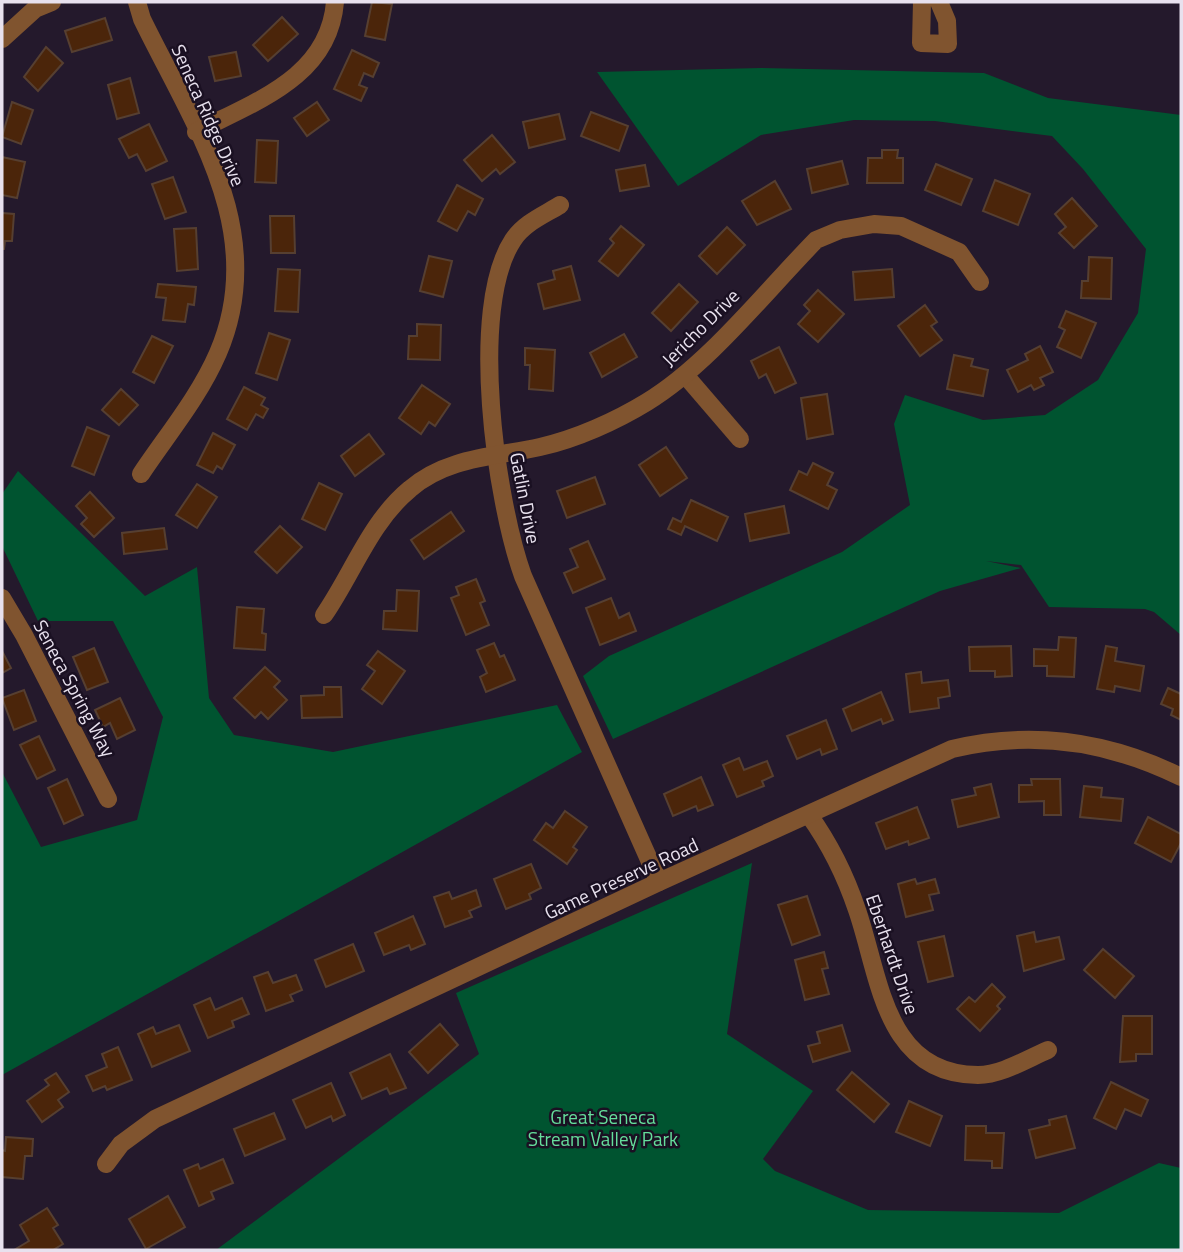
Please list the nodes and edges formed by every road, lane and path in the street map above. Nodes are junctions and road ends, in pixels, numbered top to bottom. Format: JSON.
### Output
{"nodes":[{"id":1,"x":52,"y":2,"type":"edge"},
{"id":2,"x":137,"y":2,"type":"edge"},
{"id":3,"x":335,"y":2,"type":"edge"},
{"id":4,"x":922,"y":2,"type":"edge"},
{"id":5,"x":939,"y":2,"type":"edge"},
{"id":6,"x":2,"y":39,"type":"edge"},
{"id":7,"x":196,"y":132,"type":"junction"},
{"id":8,"x":560,"y":205,"type":"dead end"},
{"id":9,"x":980,"y":282,"type":"dead end"},
{"id":10,"x":685,"y":375,"type":"junction"},
{"id":11,"x":740,"y":439,"type":"dead end"},
{"id":12,"x":496,"y":454,"type":"junction"},
{"id":13,"x":141,"y":474,"type":"dead end"},
{"id":14,"x":2,"y":598,"type":"edge"},
{"id":15,"x":324,"y":615,"type":"dead end"},
{"id":16,"x":1181,"y":777,"type":"edge"},
{"id":17,"x":108,"y":799,"type":"dead end"},
{"id":18,"x":809,"y":815,"type":"junction"},
{"id":19,"x":659,"y":882,"type":"junction"},
{"id":20,"x":1048,"y":1050,"type":"dead end"},
{"id":21,"x":106,"y":1164,"type":"dead end"}],
"edges":[{"from":1,"to":6,"type":"street"},
{"from":2,"to":7,"type":"street","name":"Seneca Ridge Drive"},
{"from":3,"to":7,"type":"street"},
{"from":4,"to":5,"type":"street"},
{"from":7,"to":13,"type":"street","name":"Seneca Ridge Drive"},
{"from":8,"to":12,"type":"street","name":"Gatlin Drive"},
{"from":9,"to":10,"type":"street","name":"Jericho Drive"},
{"from":10,"to":11,"type":"street"},
{"from":10,"to":12,"type":"street","name":"Jericho Drive"},
{"from":12,"to":15,"type":"street","name":"Jericho Drive"},
{"from":12,"to":19,"type":"street","name":"Gatlin Drive"},
{"from":14,"to":17,"type":"street","name":"Seneca Spring Way"},
{"from":16,"to":18,"type":"street","name":"Game Preserve Road"},
{"from":18,"to":19,"type":"street","name":"Game Preserve Road"},
{"from":18,"to":20,"type":"street","name":"Eberhardt Drive"},
{"from":19,"to":21,"type":"street","name":"Game Preserve Road"}]}
